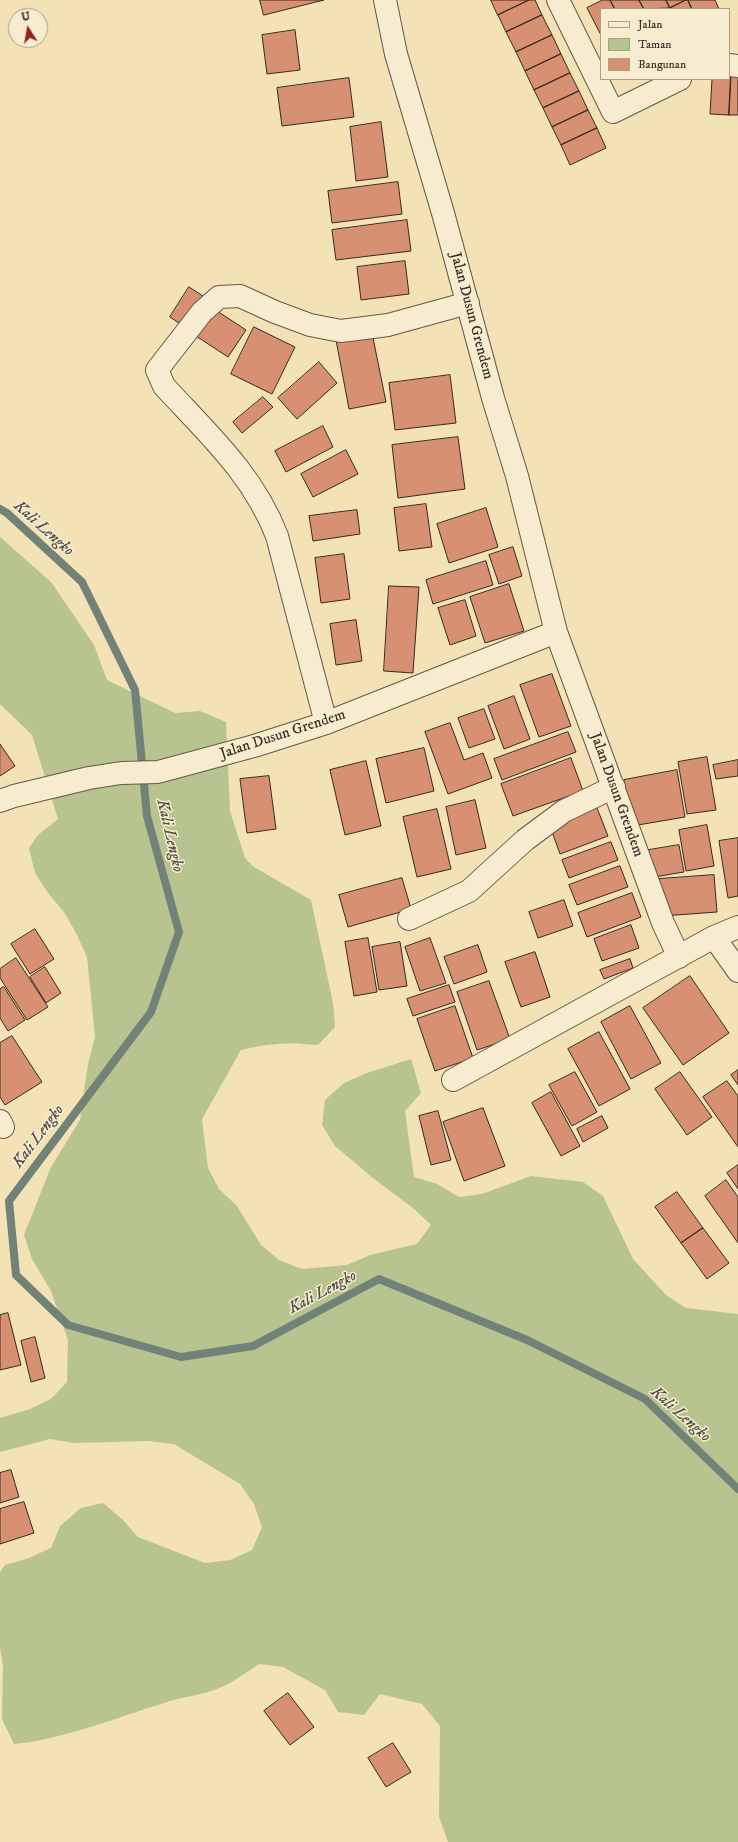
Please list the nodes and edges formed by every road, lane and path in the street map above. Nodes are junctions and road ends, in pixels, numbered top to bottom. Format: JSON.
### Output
{"nodes":[{"id":1,"x":386,"y":0,"type":"edge"},
{"id":2,"x":558,"y":0,"type":"edge"},
{"id":3,"x":678,"y":80,"type":"edge"},
{"id":4,"x":468,"y":303,"type":"junction"},
{"id":5,"x":556,"y":632,"type":"junction"},
{"id":6,"x":326,"y":723,"type":"junction"},
{"id":7,"x":614,"y":786,"type":"junction"},
{"id":8,"x":0,"y":801,"type":"edge"},
{"id":9,"x":409,"y":919,"type":"dead end"},
{"id":10,"x":738,"y":927,"type":"edge"},
{"id":11,"x":714,"y":937,"type":"junction"},
{"id":12,"x":679,"y":957,"type":"junction"},
{"id":13,"x":738,"y":971,"type":"edge"},
{"id":14,"x":453,"y":1080,"type":"dead end"}],
"edges":[{"from":1,"to":4,"type":"street","name":"Jalan Dusun Grendem"},
{"from":2,"to":3,"type":"street"},
{"from":4,"to":5,"type":"street","name":"Jalan Dusun Grendem"},
{"from":4,"to":6,"type":"street"},
{"from":5,"to":6,"type":"street","name":"Jalan Dusun Grendem"},
{"from":5,"to":7,"type":"street","name":"Jalan Dusun Grendem"},
{"from":6,"to":8,"type":"street","name":"Jalan Dusun Grendem"},
{"from":7,"to":9,"type":"street"},
{"from":7,"to":12,"type":"street","name":"Jalan Dusun Grendem"},
{"from":10,"to":11,"type":"street"},
{"from":11,"to":12,"type":"street"},
{"from":11,"to":13,"type":"street"},
{"from":12,"to":14,"type":"street"}]}
